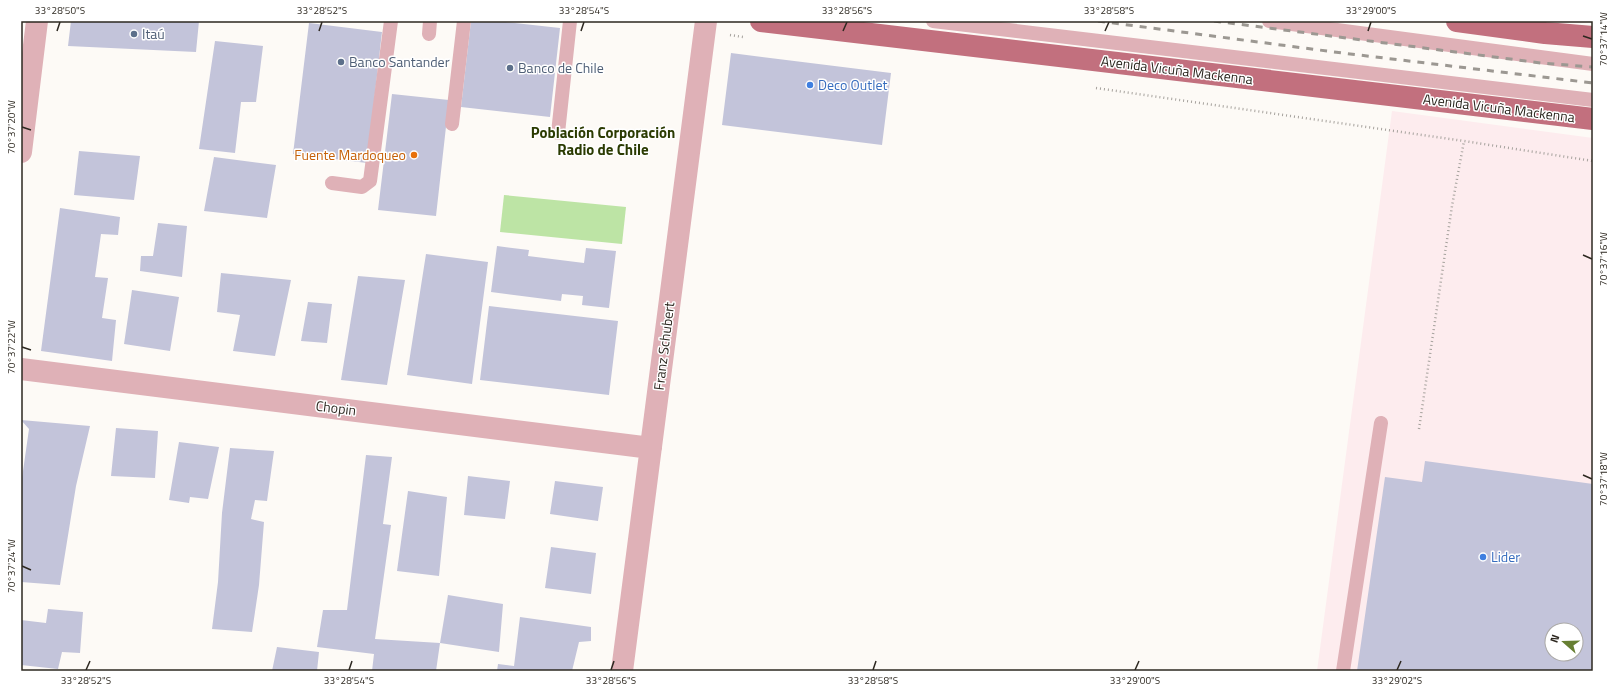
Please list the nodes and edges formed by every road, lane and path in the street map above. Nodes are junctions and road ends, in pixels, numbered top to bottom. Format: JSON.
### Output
{"nodes":[{"id":1,"x":37,"y":21,"type":"edge"},
{"id":2,"x":391,"y":21,"type":"edge"},
{"id":3,"x":464,"y":21,"type":"edge"},
{"id":4,"x":570,"y":21,"type":"edge"},
{"id":5,"x":706,"y":21,"type":"edge"},
{"id":6,"x":761,"y":21,"type":"edge"},
{"id":7,"x":933,"y":21,"type":"edge"},
{"id":8,"x":1269,"y":21,"type":"edge"},
{"id":9,"x":1457,"y":21,"type":"edge"},
{"id":10,"x":1593,"y":37,"type":"edge"},
{"id":11,"x":1593,"y":64,"type":"edge"},
{"id":12,"x":1593,"y":100,"type":"edge"},
{"id":13,"x":1593,"y":119,"type":"edge"},
{"id":14,"x":452,"y":124,"type":"dead end"},
{"id":15,"x":558,"y":133,"type":"dead end"},
{"id":16,"x":21,"y":152,"type":"edge"},
{"id":17,"x":1593,"y":161,"type":"edge"},
{"id":18,"x":332,"y":183,"type":"dead end"},
{"id":19,"x":21,"y":369,"type":"edge"},
{"id":20,"x":1381,"y":423,"type":"dead end"},
{"id":21,"x":1419,"y":429,"type":"dead end"},
{"id":22,"x":651,"y":448,"type":"junction"},
{"id":23,"x":622,"y":671,"type":"edge"},
{"id":24,"x":1344,"y":671,"type":"edge"}],
"edges":[{"from":1,"to":16,"type":"street"},
{"from":2,"to":18,"type":"lane"},
{"from":3,"to":14,"type":"lane"},
{"from":4,"to":15,"type":"lane"},
{"from":5,"to":22,"type":"street","name":"Franz Schubert"},
{"from":6,"to":13,"type":"main road","name":"Avenida Vicuña Mackenna"},
{"from":7,"to":12,"type":"lane"},
{"from":8,"to":11,"type":"lane"},
{"from":9,"to":10,"type":"main road"},
{"from":17,"to":21,"type":"path"},
{"from":19,"to":22,"type":"street","name":"Chopin"},
{"from":20,"to":24,"type":"lane"},
{"from":22,"to":23,"type":"street","name":"Franz Schubert"}]}
